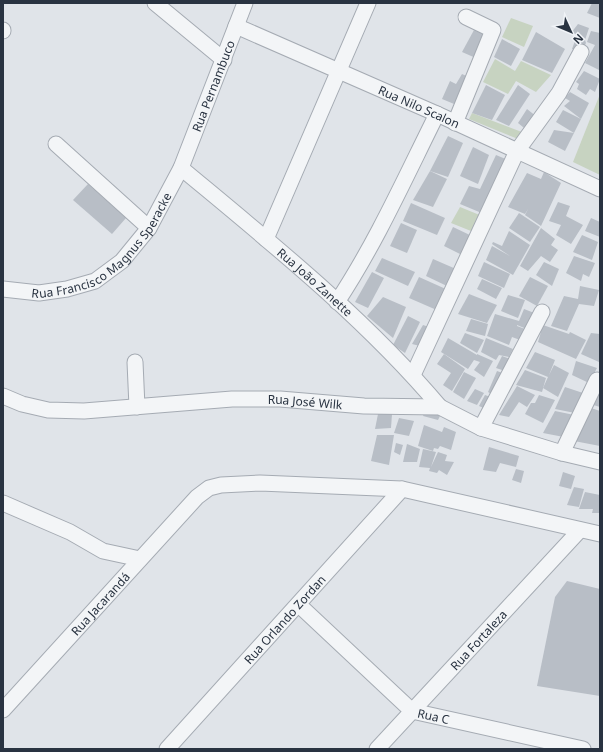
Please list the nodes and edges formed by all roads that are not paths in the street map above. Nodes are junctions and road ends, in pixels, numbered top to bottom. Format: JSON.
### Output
{"nodes":[{"id":1,"x":155,"y":3,"type":"edge"},
{"id":2,"x":245,"y":3,"type":"edge"},
{"id":3,"x":368,"y":3,"type":"edge"},
{"id":4,"x":466,"y":16,"type":"dead end"},
{"id":5,"x":236,"y":26,"type":"junction"},
{"id":6,"x":581,"y":52,"type":"dead end"},
{"id":7,"x":224,"y":60,"type":"junction"},
{"id":8,"x":340,"y":71,"type":"junction"},
{"id":9,"x":437,"y":114,"type":"junction"},
{"id":10,"x":455,"y":123,"type":"junction"},
{"id":11,"x":56,"y":144,"type":"dead end"},
{"id":12,"x":517,"y":151,"type":"junction"},
{"id":13,"x":181,"y":168,"type":"junction"},
{"id":14,"x":600,"y":190,"type":"edge"},
{"id":15,"x":150,"y":228,"type":"junction"},
{"id":16,"x":266,"y":239,"type":"junction"},
{"id":17,"x":3,"y":288,"type":"edge"},
{"id":18,"x":337,"y":302,"type":"junction"},
{"id":19,"x":542,"y":312,"type":"dead end"},
{"id":20,"x":135,"y":362,"type":"dead end"},
{"id":21,"x":413,"y":375,"type":"junction"},
{"id":22,"x":596,"y":380,"type":"dead end"},
{"id":23,"x":3,"y":396,"type":"edge"},
{"id":24,"x":440,"y":406,"type":"junction"},
{"id":25,"x":137,"y":407,"type":"junction"},
{"id":26,"x":481,"y":428,"type":"junction"},
{"id":27,"x":562,"y":453,"type":"junction"},
{"id":28,"x":600,"y":462,"type":"edge"},
{"id":29,"x":402,"y":489,"type":"junction"},
{"id":30,"x":3,"y":503,"type":"edge"},
{"id":31,"x":580,"y":530,"type":"junction"},
{"id":32,"x":600,"y":534,"type":"edge"},
{"id":33,"x":140,"y":559,"type":"junction"},
{"id":34,"x":298,"y":605,"type":"junction"},
{"id":35,"x":3,"y":710,"type":"edge"},
{"id":36,"x":412,"y":711,"type":"junction"},
{"id":37,"x":167,"y":749,"type":"edge"},
{"id":38,"x":377,"y":749,"type":"edge"},
{"id":39,"x":579,"y":749,"type":"edge"}],
"edges":[{"from":1,"to":7,"type":"street"},
{"from":2,"to":5,"type":"street","name":"Rua Pernambuco"},
{"from":3,"to":8,"type":"street"},
{"from":4,"to":10,"type":"street"},
{"from":5,"to":7,"type":"street","name":"Rua Pernambuco"},
{"from":5,"to":8,"type":"street","name":"Rua Nilo Scalon"},
{"from":6,"to":12,"type":"street"},
{"from":7,"to":13,"type":"street","name":"Rua Pernambuco"},
{"from":8,"to":9,"type":"street","name":"Rua Nilo Scalon"},
{"from":8,"to":16,"type":"street"},
{"from":9,"to":10,"type":"street","name":"Rua Nilo Scalon"},
{"from":9,"to":18,"type":"street"},
{"from":10,"to":12,"type":"street","name":"Rua Nilo Scalon"},
{"from":11,"to":15,"type":"street"},
{"from":12,"to":14,"type":"street","name":"Rua Nilo Scalon"},
{"from":12,"to":21,"type":"street"},
{"from":13,"to":15,"type":"street","name":"Rua Francisco Magnus Speracke"},
{"from":13,"to":16,"type":"street","name":"Rua João Zanette"},
{"from":15,"to":17,"type":"street","name":"Rua Francisco Magnus Speracke"},
{"from":16,"to":18,"type":"street","name":"Rua João Zanette"},
{"from":18,"to":21,"type":"street","name":"Rua João Zanette"},
{"from":19,"to":26,"type":"street"},
{"from":20,"to":25,"type":"street"},
{"from":21,"to":24,"type":"street","name":"Rua João Zanette"},
{"from":22,"to":27,"type":"street"},
{"from":23,"to":25,"type":"street","name":"Rua José Wilk"},
{"from":24,"to":25,"type":"street","name":"Rua José Wilk"},
{"from":24,"to":26,"type":"street","name":"Rua José Wilk"},
{"from":26,"to":27,"type":"street","name":"Rua José Wilk"},
{"from":27,"to":28,"type":"street","name":"Rua José Wilk"},
{"from":29,"to":31,"type":"street","name":"Rua Jacarandá"},
{"from":29,"to":33,"type":"street","name":"Rua Jacarandá"},
{"from":29,"to":34,"type":"street","name":"Rua Orlando Zordan"},
{"from":30,"to":33,"type":"street"},
{"from":31,"to":32,"type":"street","name":"Rua Jacarandá"},
{"from":31,"to":36,"type":"street","name":"Rua Fortaleza"},
{"from":33,"to":35,"type":"street","name":"Rua Jacarandá"},
{"from":34,"to":36,"type":"street","name":"Rua C"},
{"from":34,"to":37,"type":"street","name":"Rua Orlando Zordan"},
{"from":36,"to":38,"type":"street","name":"Rua Fortaleza"},
{"from":36,"to":39,"type":"street","name":"Rua C"}]}
